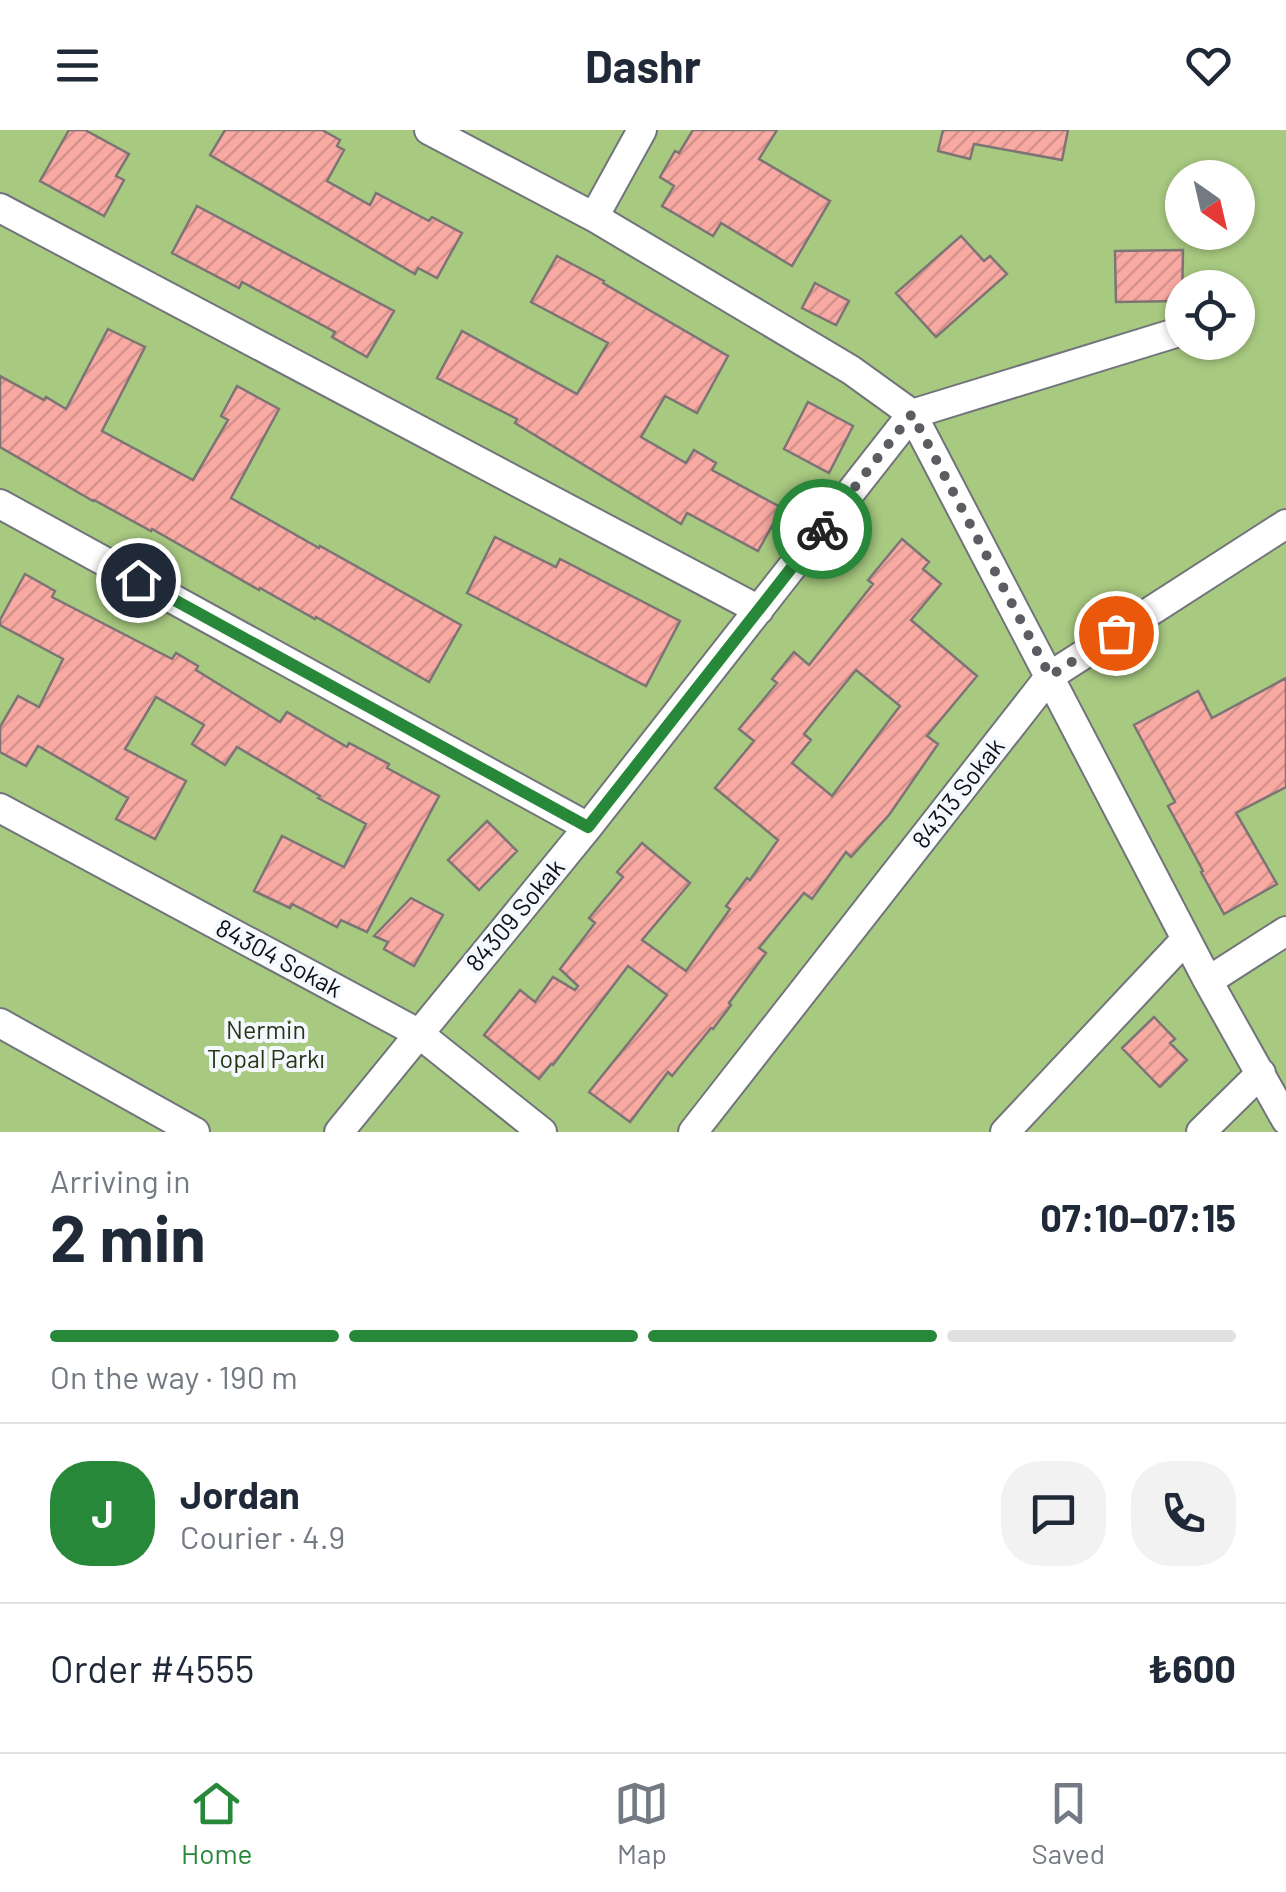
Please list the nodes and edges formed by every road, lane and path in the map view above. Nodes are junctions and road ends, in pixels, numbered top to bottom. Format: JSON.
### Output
{"nodes":[{"id":1,"x":429,"y":130,"type":"edge"},
{"id":2,"x":642,"y":130,"type":"edge"},
{"id":3,"x":0,"y":208,"type":"edge"},
{"id":4,"x":594,"y":217,"type":"junction"},
{"id":5,"x":1165,"y":336,"type":"edge"},
{"id":6,"x":912,"y":414,"type":"junction"},
{"id":7,"x":0,"y":504,"type":"edge"},
{"id":8,"x":1284,"y":529,"type":"edge"},
{"id":9,"x":758,"y":610,"type":"junction"},
{"id":10,"x":1050,"y":676,"type":"junction"},
{"id":11,"x":0,"y":808,"type":"edge"},
{"id":12,"x":588,"y":827,"type":"junction"},
{"id":13,"x":1286,"y":931,"type":"edge"},
{"id":14,"x":1186,"y":939,"type":"junction"},
{"id":15,"x":1208,"y":981,"type":"junction"},
{"id":16,"x":0,"y":1023,"type":"edge"},
{"id":17,"x":418,"y":1033,"type":"junction"},
{"id":18,"x":1260,"y":1073,"type":"junction"},
{"id":19,"x":1286,"y":1120,"type":"edge"},
{"id":20,"x":195,"y":1132,"type":"edge"},
{"id":21,"x":339,"y":1132,"type":"edge"},
{"id":22,"x":542,"y":1132,"type":"edge"},
{"id":23,"x":693,"y":1132,"type":"edge"},
{"id":24,"x":1005,"y":1132,"type":"edge"},
{"id":25,"x":1201,"y":1132,"type":"edge"}],
"edges":[{"from":1,"to":4,"type":"street"},
{"from":2,"to":4,"type":"street"},
{"from":3,"to":9,"type":"street"},
{"from":4,"to":6,"type":"street"},
{"from":5,"to":6,"type":"street"},
{"from":6,"to":9,"type":"street","name":"84309 Sokak"},
{"from":6,"to":10,"type":"street"},
{"from":7,"to":12,"type":"street"},
{"from":8,"to":10,"type":"street","name":"84313 Sokak"},
{"from":9,"to":12,"type":"street","name":"84309 Sokak"},
{"from":10,"to":14,"type":"street"},
{"from":10,"to":23,"type":"street","name":"84313 Sokak"},
{"from":11,"to":17,"type":"street","name":"84304 Sokak"},
{"from":12,"to":17,"type":"street","name":"84309 Sokak"},
{"from":13,"to":15,"type":"street"},
{"from":14,"to":15,"type":"street"},
{"from":14,"to":24,"type":"street"},
{"from":15,"to":18,"type":"street"},
{"from":16,"to":20,"type":"street"},
{"from":17,"to":21,"type":"street","name":"84309 Sokak"},
{"from":17,"to":22,"type":"street","name":"84304 Sokak"},
{"from":18,"to":19,"type":"street"},
{"from":18,"to":25,"type":"street"}]}
